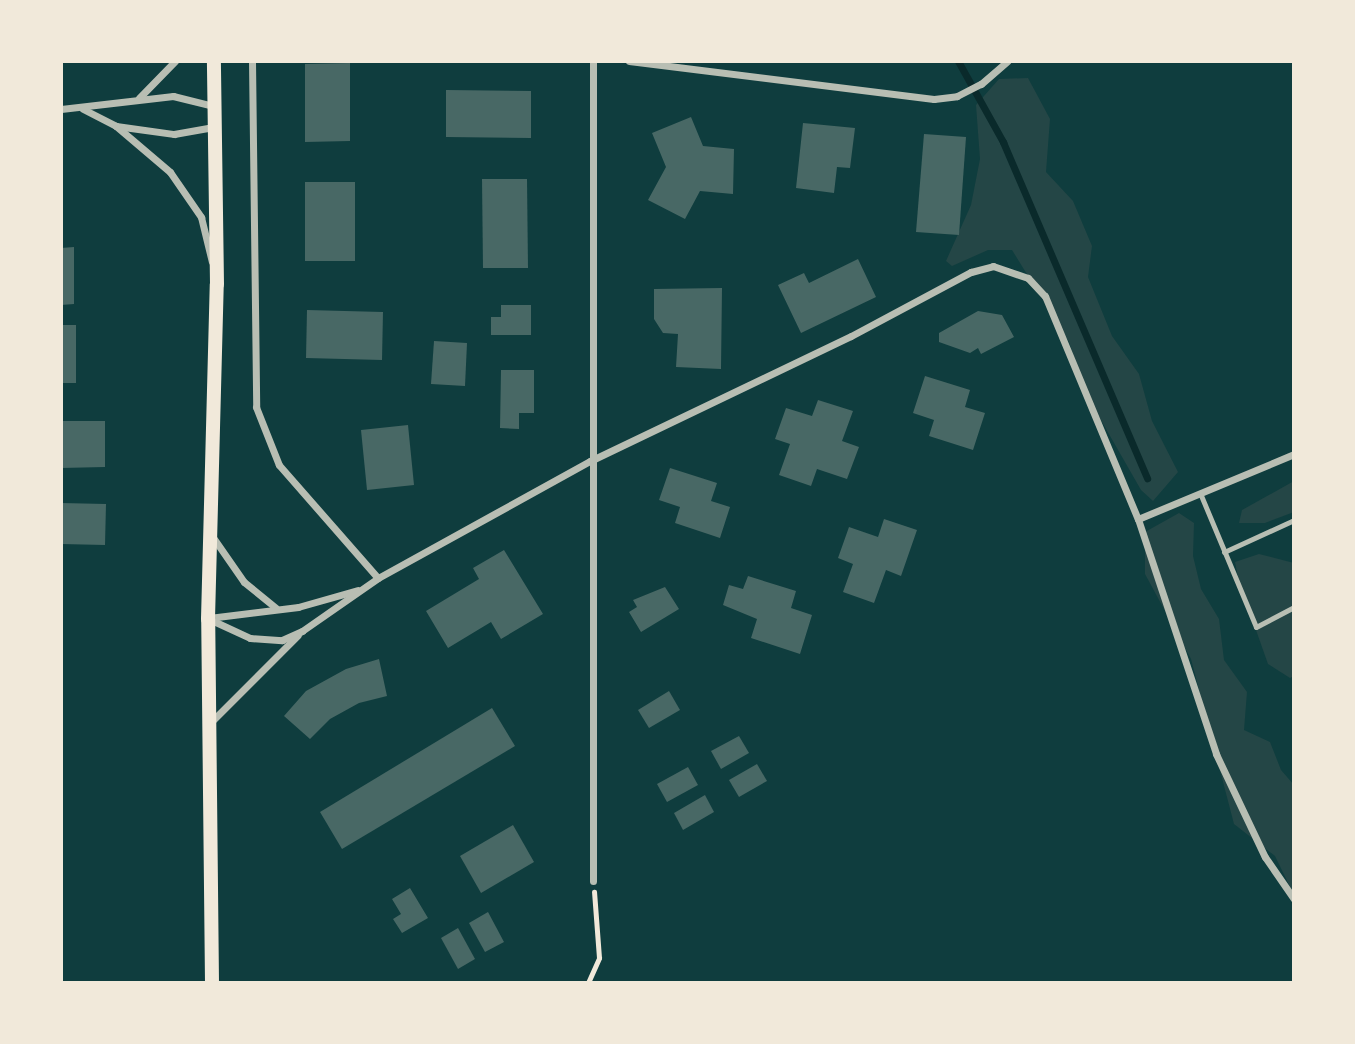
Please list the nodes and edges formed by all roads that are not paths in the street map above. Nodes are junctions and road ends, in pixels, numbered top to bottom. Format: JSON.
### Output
{"nodes":[{"id":1,"x":175,"y":61,"type":"edge"},
{"id":2,"x":214,"y":61,"type":"edge"},
{"id":3,"x":252,"y":61,"type":"edge"},
{"id":4,"x":593,"y":61,"type":"edge"},
{"id":5,"x":629,"y":61,"type":"edge"},
{"id":6,"x":1007,"y":61,"type":"edge"},
{"id":7,"x":139,"y":98,"type":"junction"},
{"id":8,"x":213,"y":106,"type":"junction"},
{"id":9,"x":61,"y":109,"type":"edge"},
{"id":10,"x":83,"y":109,"type":"junction"},
{"id":11,"x":116,"y":126,"type":"junction"},
{"id":12,"x":213,"y":127,"type":"junction"},
{"id":13,"x":217,"y":284,"type":"junction"},
{"id":14,"x":1294,"y":454,"type":"edge"},
{"id":15,"x":590,"y":461,"type":"junction"},
{"id":16,"x":1200,"y":493,"type":"junction"},
{"id":17,"x":1138,"y":519,"type":"junction"},
{"id":18,"x":1294,"y":520,"type":"edge"},
{"id":19,"x":210,"y":533,"type":"junction"},
{"id":20,"x":1224,"y":552,"type":"junction"},
{"id":21,"x":379,"y":578,"type":"junction"},
{"id":22,"x":359,"y":590,"type":"junction"},
{"id":23,"x":1294,"y":607,"type":"edge"},
{"id":24,"x":276,"y":608,"type":"junction"},
{"id":25,"x":208,"y":619,"type":"junction"},
{"id":26,"x":302,"y":631,"type":"junction"},
{"id":27,"x":209,"y":724,"type":"junction"},
{"id":28,"x":593,"y":881,"type":"road end"},
{"id":29,"x":1294,"y":899,"type":"edge"},
{"id":30,"x":212,"y":983,"type":"edge"}],
"edges":[{"from":1,"to":7,"type":"street"},
{"from":2,"to":8,"type":"main road"},
{"from":3,"to":21,"type":"street"},
{"from":4,"to":15,"type":"street"},
{"from":5,"to":6,"type":"street"},
{"from":7,"to":8,"type":"street"},
{"from":7,"to":10,"type":"street"},
{"from":8,"to":12,"type":"main road"},
{"from":9,"to":10,"type":"street"},
{"from":10,"to":11,"type":"street"},
{"from":11,"to":12,"type":"street"},
{"from":11,"to":13,"type":"street"},
{"from":12,"to":13,"type":"main road"},
{"from":13,"to":19,"type":"main road"},
{"from":14,"to":16,"type":"street"},
{"from":15,"to":17,"type":"street"},
{"from":15,"to":21,"type":"street"},
{"from":15,"to":28,"type":"street"},
{"from":16,"to":17,"type":"street"},
{"from":16,"to":20,"type":"lane"},
{"from":17,"to":29,"type":"street"},
{"from":18,"to":20,"type":"lane"},
{"from":19,"to":24,"type":"street"},
{"from":19,"to":25,"type":"main road"},
{"from":20,"to":23,"type":"lane"},
{"from":21,"to":22,"type":"street"},
{"from":22,"to":24,"type":"street"},
{"from":22,"to":26,"type":"street"},
{"from":24,"to":25,"type":"street"},
{"from":25,"to":26,"type":"street"},
{"from":25,"to":27,"type":"main road"},
{"from":26,"to":27,"type":"street"},
{"from":27,"to":30,"type":"main road"}]}
